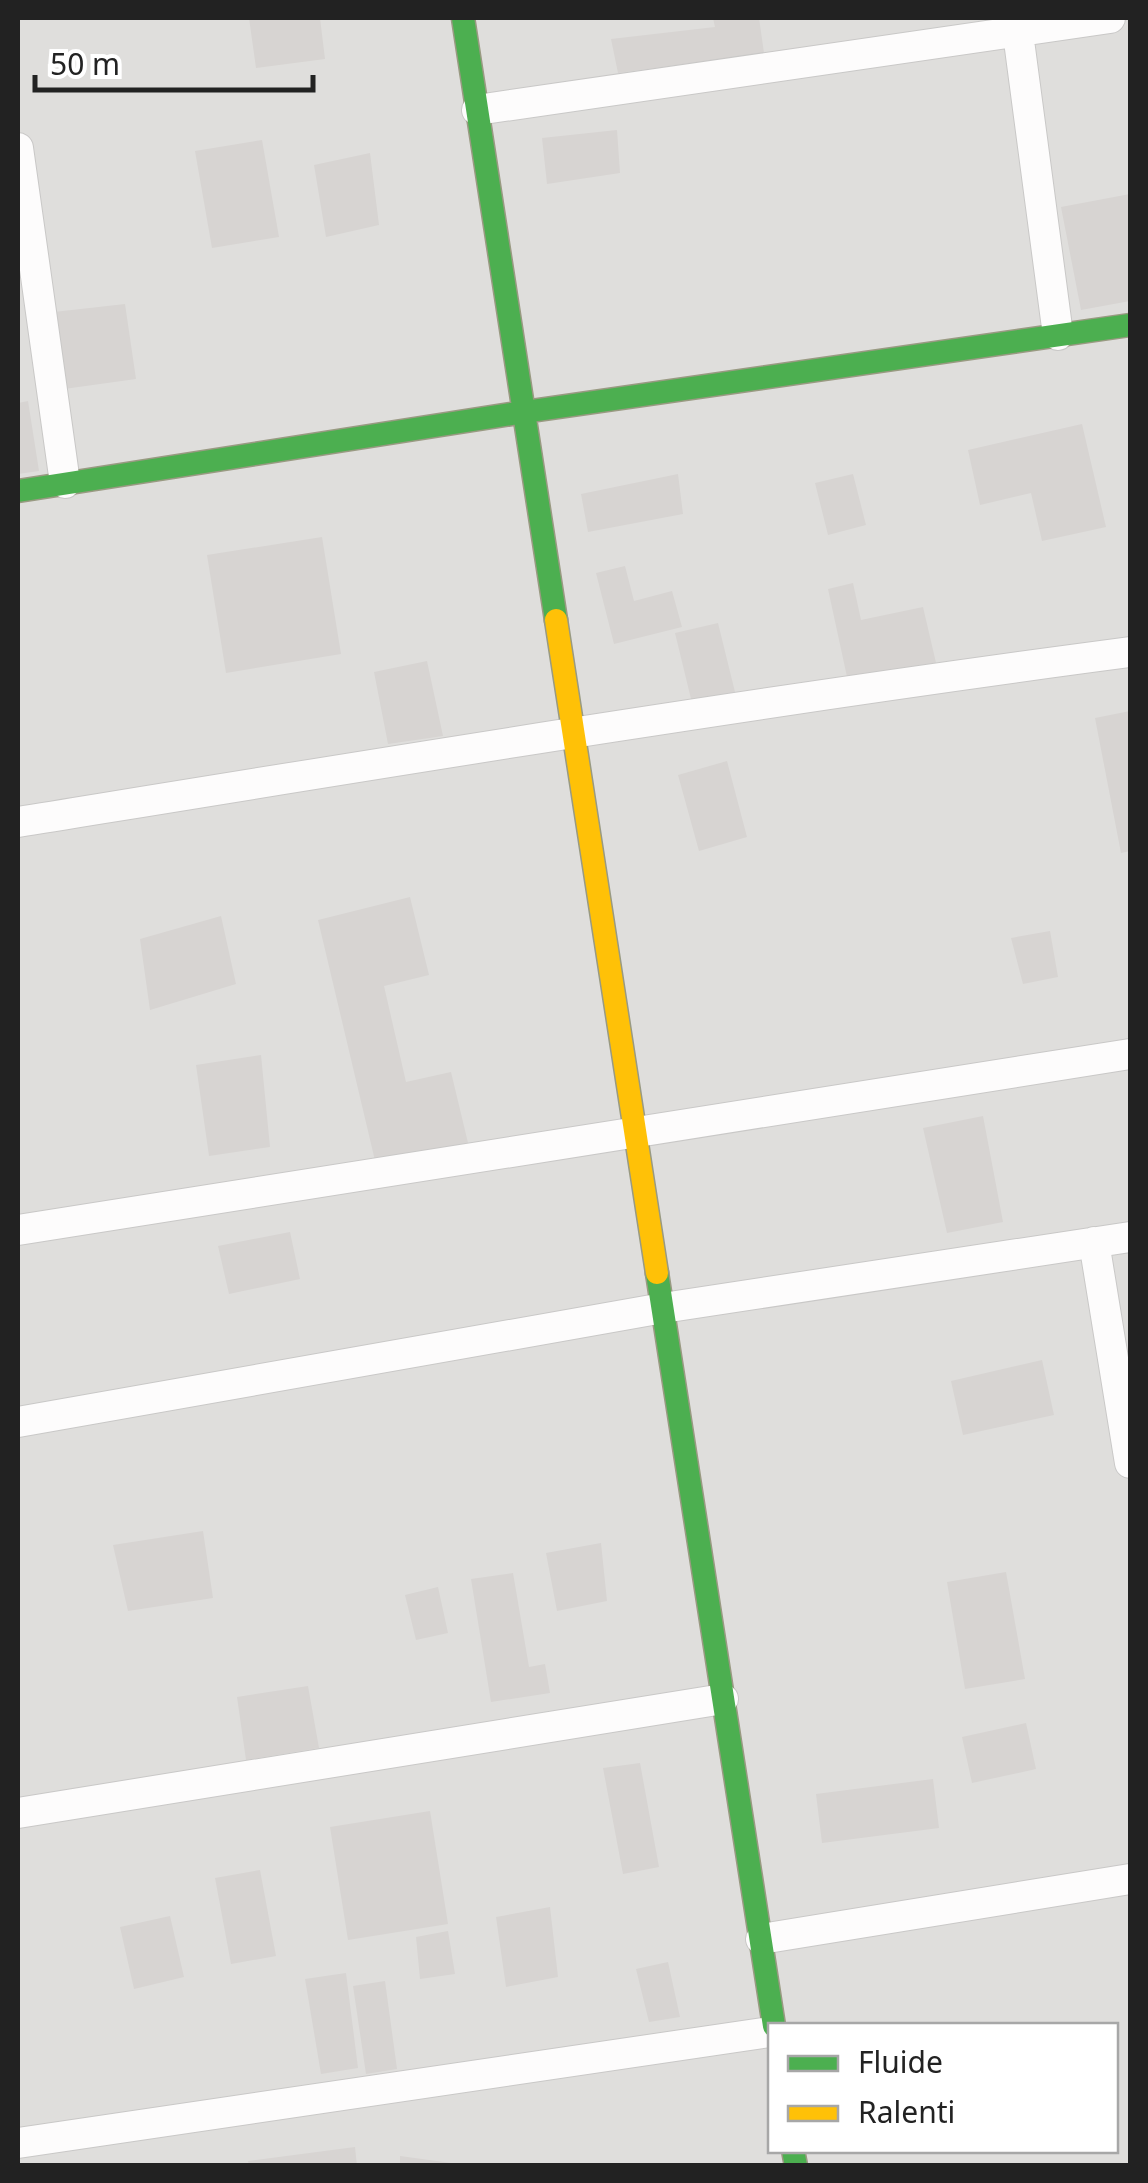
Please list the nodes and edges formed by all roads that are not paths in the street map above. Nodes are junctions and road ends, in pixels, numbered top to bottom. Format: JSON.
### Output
{"nodes":[{"id":1,"x":463,"y":18,"type":"edge"},
{"id":2,"x":1110,"y":18,"type":"edge"},
{"id":3,"x":1017,"y":24,"type":"edge"},
{"id":4,"x":477,"y":110,"type":"junction"},
{"id":5,"x":18,"y":148,"type":"edge"},
{"id":6,"x":1130,"y":325,"type":"edge"},
{"id":7,"x":1058,"y":335,"type":"junction"},
{"id":8,"x":524,"y":412,"type":"junction"},
{"id":9,"x":65,"y":483,"type":"junction"},
{"id":10,"x":18,"y":491,"type":"edge"},
{"id":11,"x":1130,"y":652,"type":"edge"},
{"id":12,"x":573,"y":732,"type":"junction"},
{"id":13,"x":18,"y":822,"type":"edge"},
{"id":14,"x":1130,"y":1054,"type":"edge"},
{"id":15,"x":635,"y":1133,"type":"junction"},
{"id":16,"x":18,"y":1230,"type":"edge"},
{"id":17,"x":1130,"y":1237,"type":"edge"},
{"id":18,"x":1094,"y":1242,"type":"junction"},
{"id":19,"x":663,"y":1308,"type":"junction"},
{"id":20,"x":18,"y":1422,"type":"edge"},
{"id":21,"x":1130,"y":1462,"type":"edge"},
{"id":22,"x":724,"y":1698,"type":"junction"},
{"id":23,"x":18,"y":1813,"type":"edge"},
{"id":24,"x":1130,"y":1879,"type":"edge"},
{"id":25,"x":761,"y":1939,"type":"junction"},
{"id":26,"x":774,"y":2023,"type":"edge"},
{"id":27,"x":768,"y":2032,"type":"edge"},
{"id":28,"x":18,"y":2143,"type":"edge"}],
"edges":[{"from":1,"to":4,"type":"street"},
{"from":2,"to":3,"type":"street"},
{"from":3,"to":4,"type":"street"},
{"from":3,"to":7,"type":"street"},
{"from":4,"to":8,"type":"street"},
{"from":5,"to":9,"type":"street"},
{"from":6,"to":7,"type":"street"},
{"from":7,"to":8,"type":"street"},
{"from":8,"to":9,"type":"street"},
{"from":8,"to":12,"type":"street"},
{"from":9,"to":10,"type":"street"},
{"from":11,"to":12,"type":"street"},
{"from":12,"to":13,"type":"street"},
{"from":12,"to":15,"type":"street"},
{"from":14,"to":15,"type":"street"},
{"from":15,"to":16,"type":"street"},
{"from":15,"to":19,"type":"street"},
{"from":17,"to":18,"type":"street"},
{"from":18,"to":19,"type":"street"},
{"from":18,"to":21,"type":"street"},
{"from":19,"to":20,"type":"street"},
{"from":19,"to":22,"type":"street"},
{"from":22,"to":23,"type":"street"},
{"from":22,"to":25,"type":"street"},
{"from":24,"to":25,"type":"street"},
{"from":25,"to":26,"type":"street"},
{"from":27,"to":28,"type":"street"}]}
